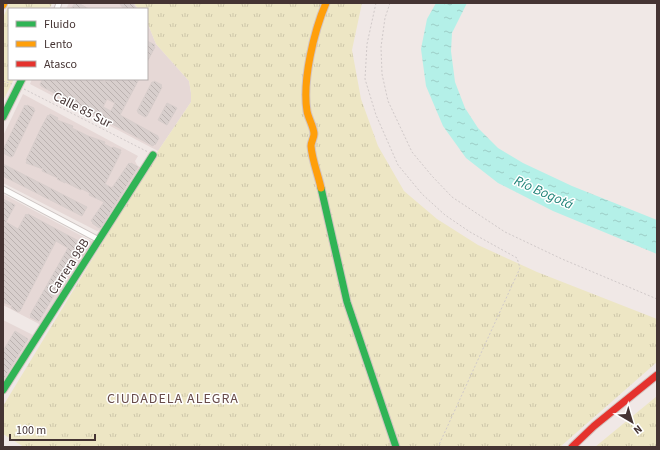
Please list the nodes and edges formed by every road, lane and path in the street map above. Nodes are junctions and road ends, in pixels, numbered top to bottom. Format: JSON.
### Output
{"nodes":[{"id":1,"x":326,"y":3,"type":"edge"},
{"id":2,"x":376,"y":3,"type":"edge"},
{"id":3,"x":390,"y":3,"type":"edge"},
{"id":4,"x":21,"y":80,"type":"edge"},
{"id":5,"x":3,"y":81,"type":"edge"},
{"id":6,"x":18,"y":86,"type":"junction"},
{"id":7,"x":3,"y":117,"type":"edge"},
{"id":8,"x":153,"y":155,"type":"joint"},
{"id":9,"x":3,"y":189,"type":"edge"},
{"id":10,"x":99,"y":240,"type":"junction"},
{"id":11,"x":657,"y":299,"type":"edge"},
{"id":12,"x":657,"y":375,"type":"edge"},
{"id":13,"x":3,"y":390,"type":"edge"},
{"id":14,"x":396,"y":447,"type":"edge"},
{"id":15,"x":438,"y":447,"type":"edge"},
{"id":16,"x":572,"y":447,"type":"edge"}],
"edges":[{"from":1,"to":14,"type":"street"},
{"from":2,"to":15,"type":"path"},
{"from":3,"to":11,"type":"path"},
{"from":4,"to":6,"type":"street"},
{"from":5,"to":6,"type":"path","name":"Calle 85 Sur"},
{"from":6,"to":7,"type":"street"},
{"from":6,"to":8,"type":"path","name":"Calle 85 Sur"},
{"from":8,"to":10,"type":"street","name":"Carrera 98B"},
{"from":9,"to":10,"type":"street"},
{"from":10,"to":13,"type":"street","name":"Carrera 98B"},
{"from":12,"to":16,"type":"street"}]}
